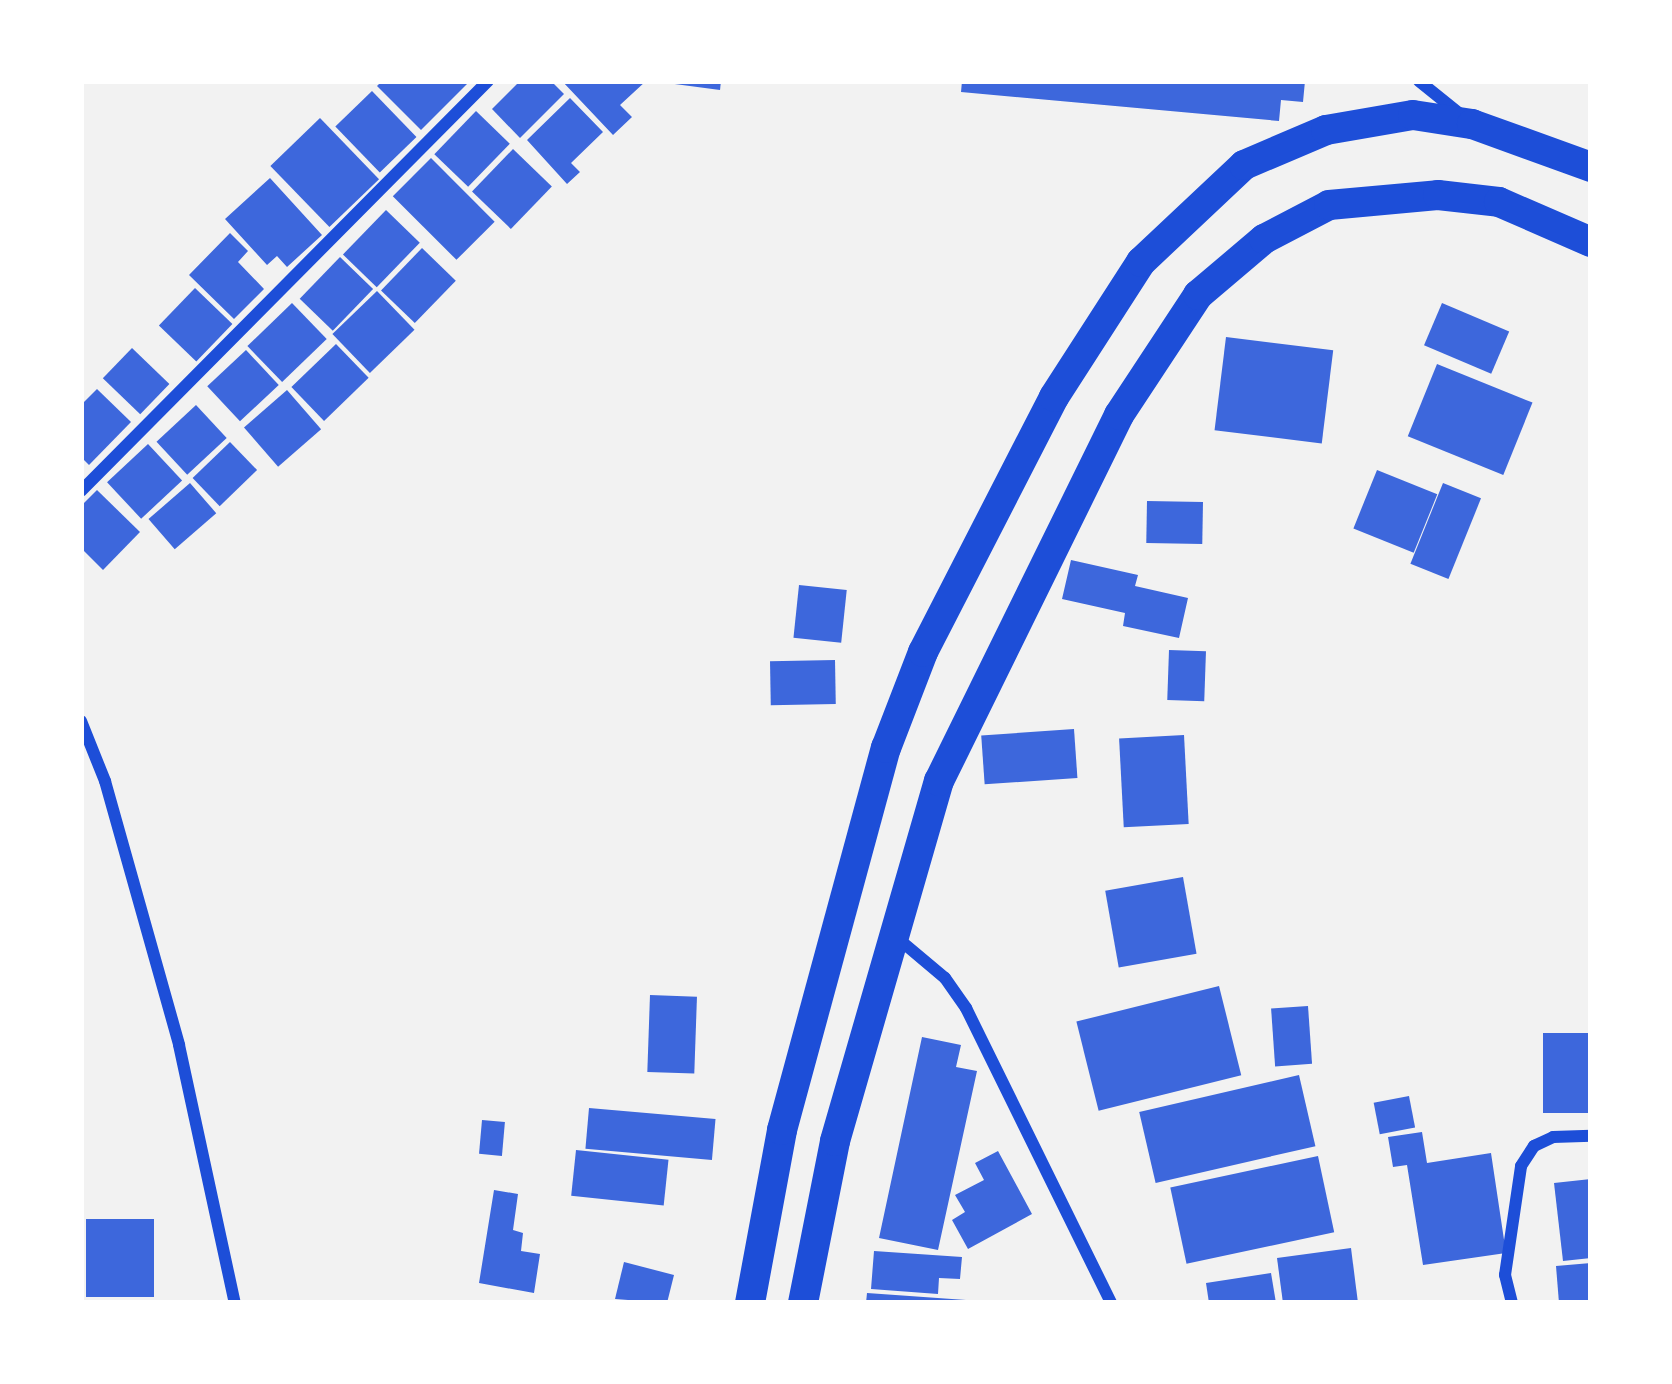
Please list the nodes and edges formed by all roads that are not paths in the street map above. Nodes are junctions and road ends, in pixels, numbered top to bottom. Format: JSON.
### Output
{"nodes":[{"id":1,"x":488,"y":81,"type":"edge"},
{"id":2,"x":1419,"y":81,"type":"edge"},
{"id":3,"x":1472,"y":124,"type":"junction"},
{"id":4,"x":1591,"y":167,"type":"edge"},
{"id":5,"x":1591,"y":242,"type":"edge"},
{"id":6,"x":81,"y":491,"type":"edge"},
{"id":7,"x":81,"y":722,"type":"edge"},
{"id":8,"x":894,"y":935,"type":"junction"},
{"id":9,"x":1591,"y":1136,"type":"edge"},
{"id":10,"x":236,"y":1303,"type":"edge"},
{"id":11,"x":750,"y":1303,"type":"edge"},
{"id":12,"x":802,"y":1303,"type":"edge"},
{"id":13,"x":1111,"y":1303,"type":"edge"},
{"id":14,"x":1512,"y":1303,"type":"edge"}],
"edges":[{"from":1,"to":6,"type":"street"},
{"from":2,"to":3,"type":"street"},
{"from":3,"to":4,"type":"highway"},
{"from":3,"to":11,"type":"highway"},
{"from":5,"to":8,"type":"highway"},
{"from":7,"to":10,"type":"street"},
{"from":8,"to":12,"type":"highway"},
{"from":8,"to":13,"type":"street"},
{"from":9,"to":14,"type":"street"}]}
